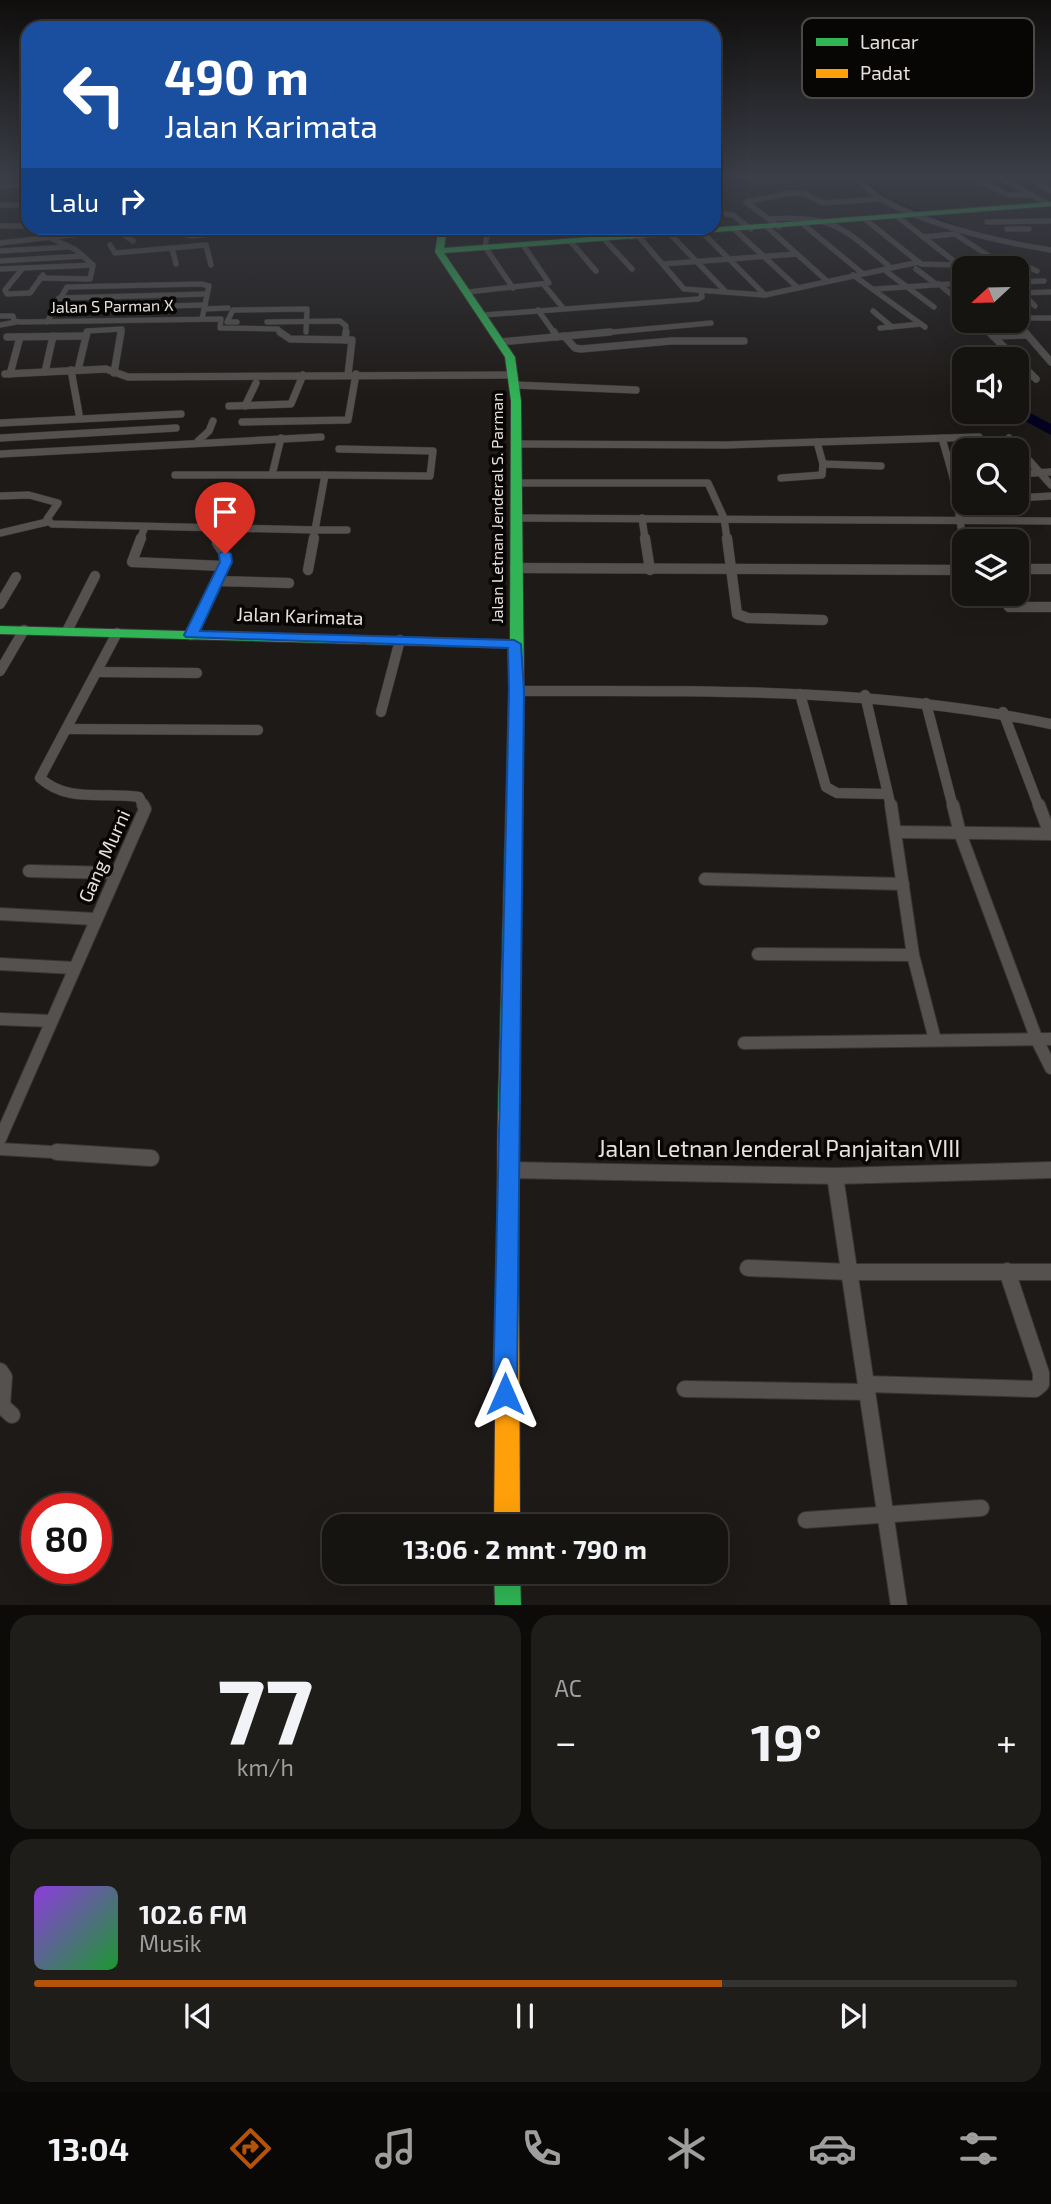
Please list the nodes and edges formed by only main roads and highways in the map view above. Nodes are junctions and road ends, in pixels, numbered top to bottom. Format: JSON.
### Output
{"nodes":[{"id":1,"x":443,"y":250,"type":"edge"},
{"id":2,"x":439,"y":251,"type":"joint"},
{"id":3,"x":0,"y":630,"type":"edge"},
{"id":4,"x":514,"y":644,"type":"junction"},
{"id":5,"x":507,"y":1514,"type":"edge"},
{"id":6,"x":507,"y":1584,"type":"edge"},
{"id":7,"x":508,"y":1605,"type":"edge"}],
"edges":[{"from":1,"to":2,"type":"main road"},
{"from":2,"to":4,"type":"main road","name":"Jalan Letnan Jenderal S. Parman"},
{"from":3,"to":4,"type":"main road","name":"Jalan Karimata"},
{"from":4,"to":5,"type":"main road","name":"Jalan Letnan Jenderal S. Parman"},
{"from":6,"to":7,"type":"main road"}]}
